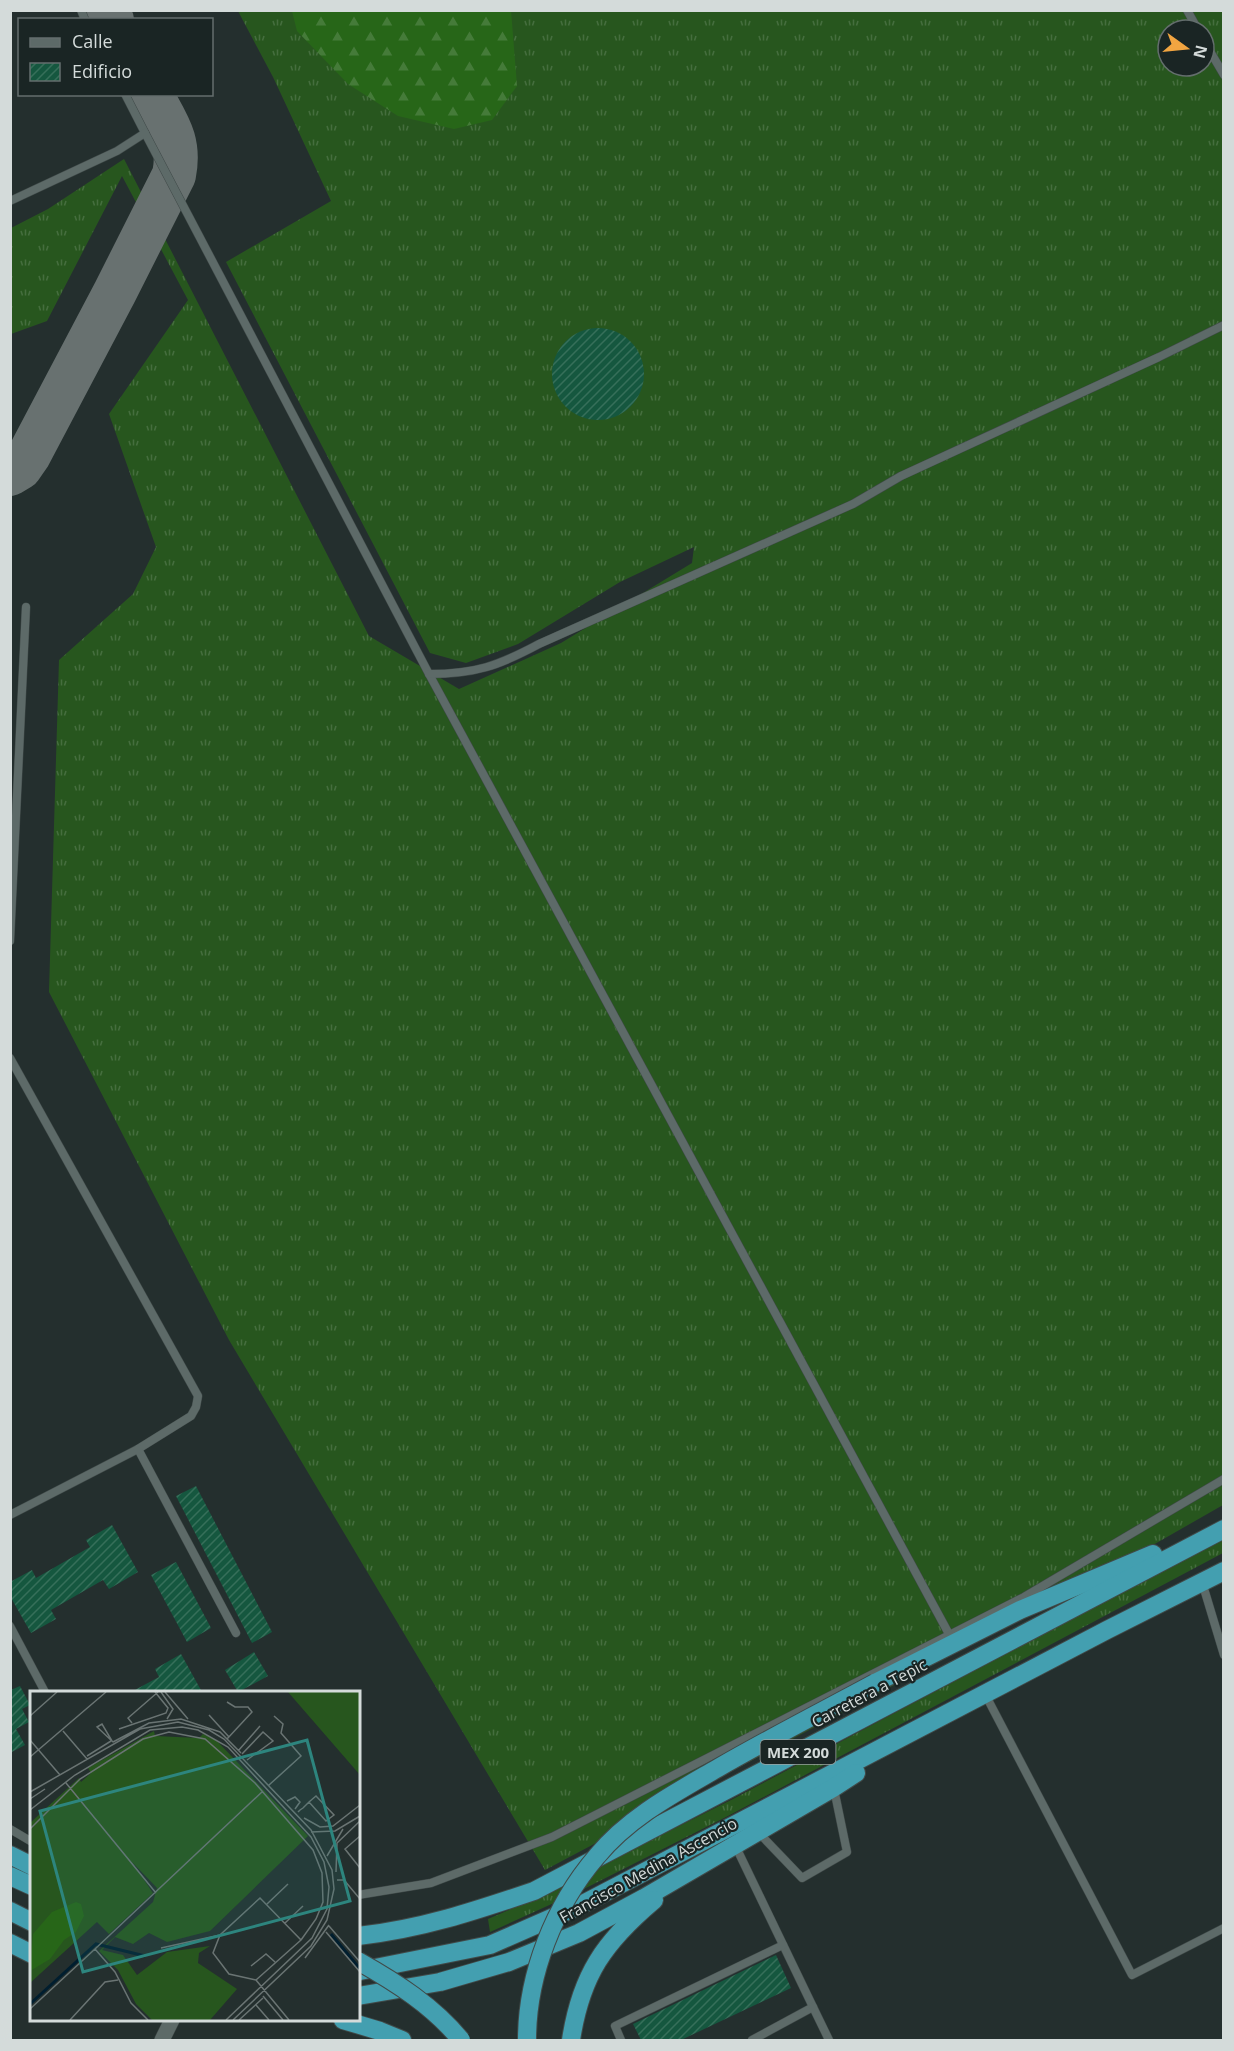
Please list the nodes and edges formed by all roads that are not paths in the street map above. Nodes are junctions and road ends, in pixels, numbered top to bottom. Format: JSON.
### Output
{"nodes":[{"id":1,"x":1216,"y":61,"type":"edge"},
{"id":2,"x":1224,"y":75,"type":"edge"},
{"id":3,"x":126,"y":96,"type":"edge"},
{"id":4,"x":145,"y":133,"type":"junction"},
{"id":5,"x":10,"y":201,"type":"edge"},
{"id":6,"x":1224,"y":325,"type":"edge"},
{"id":7,"x":26,"y":608,"type":"dead end"},
{"id":8,"x":429,"y":674,"type":"junction"},
{"id":9,"x":10,"y":941,"type":"edge"},
{"id":10,"x":10,"y":1058,"type":"edge"},
{"id":11,"x":138,"y":1449,"type":"junction"},
{"id":12,"x":1224,"y":1479,"type":"edge"},
{"id":13,"x":10,"y":1515,"type":"edge"},
{"id":14,"x":1224,"y":1527,"type":"edge"},
{"id":15,"x":1224,"y":1571,"type":"edge"},
{"id":16,"x":1202,"y":1582,"type":"junction"},
{"id":17,"x":10,"y":1626,"type":"edge"},
{"id":18,"x":236,"y":1633,"type":"dead end"},
{"id":19,"x":949,"y":1634,"type":"junction"},
{"id":20,"x":1222,"y":1638,"type":"edge"},
{"id":21,"x":1224,"y":1655,"type":"edge"},
{"id":22,"x":44,"y":1691,"type":"edge"},
{"id":23,"x":985,"y":1694,"type":"junction"},
{"id":24,"x":932,"y":1722,"type":"junction"},
{"id":25,"x":833,"y":1788,"type":"junction"},
{"id":26,"x":10,"y":1829,"type":"edge"},
{"id":27,"x":758,"y":1832,"type":"junction"},
{"id":28,"x":30,"y":1841,"type":"edge"},
{"id":29,"x":735,"y":1845,"type":"junction"},
{"id":30,"x":10,"y":1855,"type":"edge"},
{"id":31,"x":701,"y":1864,"type":"junction"},
{"id":32,"x":30,"y":1865,"type":"edge"},
{"id":33,"x":10,"y":1876,"type":"edge"},
{"id":34,"x":30,"y":1885,"type":"edge"},
{"id":35,"x":360,"y":1894,"type":"edge"},
{"id":36,"x":10,"y":1911,"type":"edge"},
{"id":37,"x":30,"y":1921,"type":"edge"},
{"id":38,"x":1224,"y":1928,"type":"edge"},
{"id":39,"x":360,"y":1936,"type":"edge"},
{"id":40,"x":10,"y":1943,"type":"edge"},
{"id":41,"x":783,"y":1945,"type":"junction"},
{"id":42,"x":30,"y":1953,"type":"edge"},
{"id":43,"x":360,"y":1962,"type":"edge"},
{"id":44,"x":360,"y":1971,"type":"edge"},
{"id":45,"x":360,"y":1996,"type":"edge"},
{"id":46,"x":813,"y":2007,"type":"junction"},
{"id":47,"x":170,"y":2021,"type":"edge"},
{"id":48,"x":349,"y":2021,"type":"edge"},
{"id":49,"x":162,"y":2040,"type":"edge"},
{"id":50,"x":402,"y":2040,"type":"edge"},
{"id":51,"x":461,"y":2040,"type":"edge"},
{"id":52,"x":527,"y":2040,"type":"edge"},
{"id":53,"x":571,"y":2040,"type":"edge"},
{"id":54,"x":621,"y":2040,"type":"edge"},
{"id":55,"x":752,"y":2040,"type":"edge"},
{"id":56,"x":828,"y":2040,"type":"edge"}],
"edges":[{"from":1,"to":2,"type":"lane"},
{"from":3,"to":4,"type":"lane"},
{"from":4,"to":5,"type":"lane"},
{"from":4,"to":8,"type":"lane"},
{"from":6,"to":8,"type":"lane"},
{"from":7,"to":9,"type":"lane"},
{"from":8,"to":19,"type":"lane"},
{"from":10,"to":11,"type":"lane"},
{"from":11,"to":13,"type":"lane"},
{"from":11,"to":18,"type":"lane"},
{"from":12,"to":19,"type":"lane"},
{"from":14,"to":39,"type":"highway","name":"Carretera a Tepic","number":"MEX 200"},
{"from":14,"to":52,"type":"highway","bridge":true},
{"from":15,"to":16,"type":"highway","number":"MEX 200"},
{"from":16,"to":20,"type":"lane"},
{"from":16,"to":23,"type":"highway","number":"MEX 200"},
{"from":17,"to":22,"type":"lane"},
{"from":19,"to":35,"type":"lane"},
{"from":20,"to":21,"type":"lane"},
{"from":23,"to":24,"type":"highway","number":"MEX 200"},
{"from":23,"to":38,"type":"lane"},
{"from":24,"to":25,"type":"highway","name":"Francisco Medina Ascencio"},
{"from":24,"to":44,"type":"highway","number":"MEX 200"},
{"from":25,"to":27,"type":"highway","name":"Francisco Medina Ascencio"},
{"from":25,"to":27,"type":"lane"},
{"from":26,"to":28,"type":"lane"},
{"from":27,"to":29,"type":"highway","name":"Francisco Medina Ascencio"},
{"from":29,"to":31,"type":"highway","name":"Francisco Medina Ascencio"},
{"from":29,"to":41,"type":"lane"},
{"from":30,"to":32,"type":"highway"},
{"from":31,"to":45,"type":"highway","name":"Francisco Medina Ascencio"},
{"from":31,"to":53,"type":"highway"},
{"from":33,"to":34,"type":"highway"},
{"from":36,"to":37,"type":"highway"},
{"from":40,"to":42,"type":"highway"},
{"from":41,"to":46,"type":"lane"},
{"from":41,"to":54,"type":"lane"},
{"from":43,"to":51,"type":"highway","bridge":true},
{"from":46,"to":55,"type":"lane"},
{"from":46,"to":56,"type":"lane"},
{"from":47,"to":49,"type":"street"},
{"from":48,"to":50,"type":"highway"}]}
